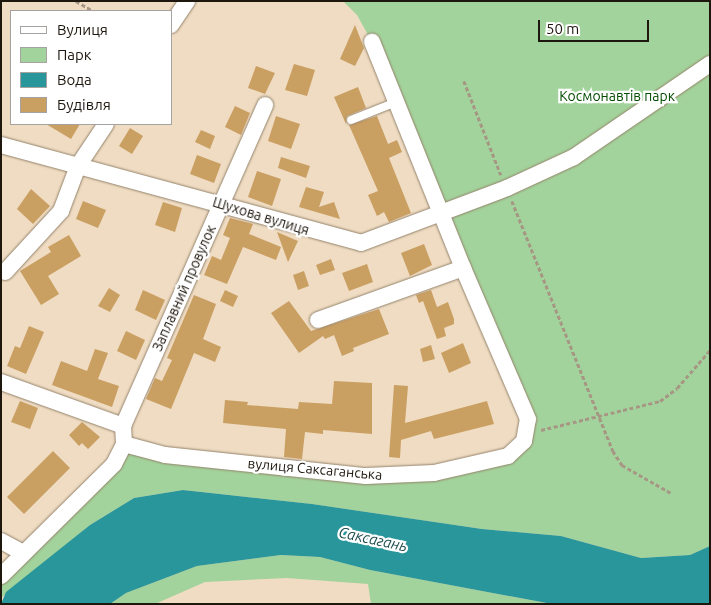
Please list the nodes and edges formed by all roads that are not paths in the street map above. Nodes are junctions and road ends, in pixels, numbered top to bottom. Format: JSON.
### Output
{"nodes":[{"id":1,"x":187,"y":1,"type":"edge"},
{"id":2,"x":172,"y":24,"type":"edge"},
{"id":3,"x":372,"y":42,"type":"dead end"},
{"id":4,"x":710,"y":64,"type":"edge"},
{"id":5,"x":396,"y":102,"type":"junction"},
{"id":6,"x":265,"y":105,"type":"dead end"},
{"id":7,"x":351,"y":120,"type":"dead end"},
{"id":8,"x":105,"y":125,"type":"edge"},
{"id":9,"x":1,"y":145,"type":"edge"},
{"id":10,"x":78,"y":166,"type":"junction"},
{"id":11,"x":221,"y":204,"type":"junction"},
{"id":12,"x":442,"y":214,"type":"junction"},
{"id":13,"x":463,"y":268,"type":"junction"},
{"id":14,"x":5,"y":272,"type":"dead end"},
{"id":15,"x":318,"y":320,"type":"dead end"},
{"id":16,"x":1,"y":382,"type":"edge"},
{"id":17,"x":123,"y":426,"type":"junction"},
{"id":18,"x":124,"y":444,"type":"junction"},
{"id":19,"x":1,"y":541,"type":"edge"},
{"id":20,"x":24,"y":553,"type":"junction"},
{"id":21,"x":1,"y":576,"type":"edge"}],
"edges":[{"from":1,"to":2,"type":"street"},
{"from":3,"to":5,"type":"street"},
{"from":4,"to":12,"type":"street","name":"Шухова вулиця"},
{"from":5,"to":7,"type":"lane"},
{"from":5,"to":12,"type":"street"},
{"from":6,"to":11,"type":"street","name":"Заплавний провулок"},
{"from":8,"to":10,"type":"street"},
{"from":9,"to":10,"type":"street","name":"Шухова вулиця"},
{"from":10,"to":11,"type":"street","name":"Шухова вулиця"},
{"from":10,"to":14,"type":"street"},
{"from":11,"to":12,"type":"street","name":"Шухова вулиця"},
{"from":11,"to":17,"type":"street","name":"Заплавний провулок"},
{"from":12,"to":13,"type":"street"},
{"from":13,"to":15,"type":"street"},
{"from":13,"to":18,"type":"street","name":"вулиця Саксаганська"},
{"from":16,"to":17,"type":"street"},
{"from":17,"to":18,"type":"street","name":"Заплавний провулок"},
{"from":18,"to":20,"type":"street"},
{"from":19,"to":20,"type":"street"},
{"from":20,"to":21,"type":"street"}]}
